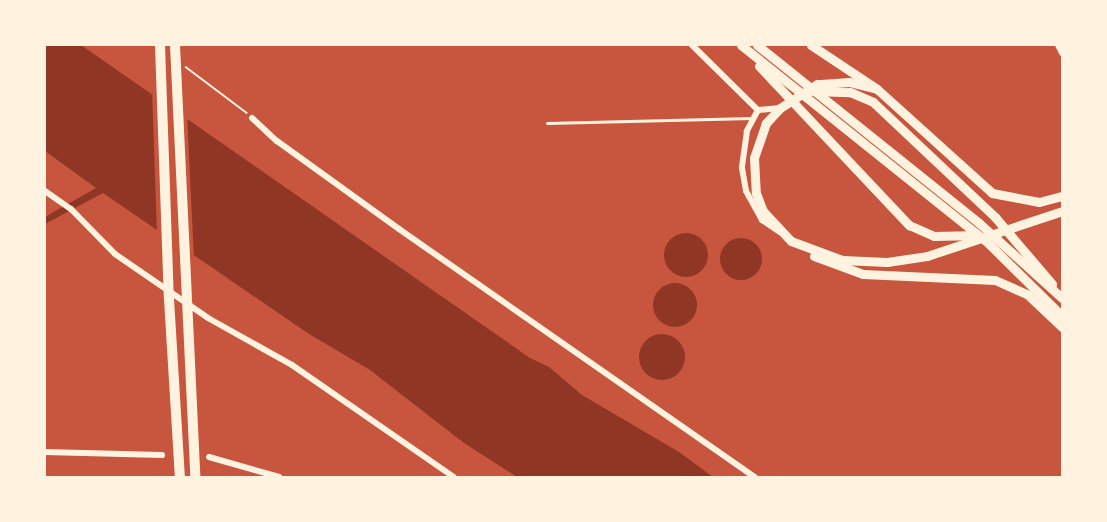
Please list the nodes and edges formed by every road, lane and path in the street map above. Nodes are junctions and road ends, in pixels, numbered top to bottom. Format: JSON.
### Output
{"nodes":[{"id":1,"x":160,"y":45,"type":"edge"},
{"id":2,"x":692,"y":45,"type":"edge"},
{"id":3,"x":739,"y":45,"type":"edge"},
{"id":4,"x":757,"y":45,"type":"edge"},
{"id":5,"x":811,"y":45,"type":"edge"},
{"id":6,"x":1058,"y":45,"type":"edge"},
{"id":7,"x":175,"y":48,"type":"edge"},
{"id":8,"x":1062,"y":53,"type":"edge"},
{"id":9,"x":182,"y":64,"type":"dead end"},
{"id":10,"x":797,"y":89,"type":"junction"},
{"id":11,"x":877,"y":89,"type":"junction"},
{"id":12,"x":780,"y":108,"type":"junction"},
{"id":13,"x":758,"y":110,"type":"junction"},
{"id":14,"x":252,"y":118,"type":"joint"},
{"id":15,"x":753,"y":118,"type":"junction"},
{"id":16,"x":547,"y":123,"type":"dead end"},
{"id":17,"x":45,"y":191,"type":"edge"},
{"id":18,"x":1062,"y":196,"type":"edge"},
{"id":19,"x":1062,"y":211,"type":"edge"},
{"id":20,"x":780,"y":232,"type":"junction"},
{"id":21,"x":990,"y":238,"type":"junction"},
{"id":22,"x":802,"y":248,"type":"junction"},
{"id":23,"x":1060,"y":295,"type":"edge"},
{"id":24,"x":1062,"y":316,"type":"edge"},
{"id":25,"x":1062,"y":327,"type":"edge"},
{"id":26,"x":45,"y":452,"type":"edge"},
{"id":27,"x":162,"y":454,"type":"dead end"},
{"id":28,"x":209,"y":457,"type":"dead end"},
{"id":29,"x":180,"y":477,"type":"edge"},
{"id":30,"x":195,"y":477,"type":"edge"},
{"id":31,"x":279,"y":477,"type":"edge"},
{"id":32,"x":454,"y":477,"type":"edge"},
{"id":33,"x":755,"y":477,"type":"edge"}],
"edges":[{"from":1,"to":29,"type":"highway"},
{"from":2,"to":13,"type":"street"},
{"from":3,"to":10,"type":"highway"},
{"from":4,"to":10,"type":"highway"},
{"from":5,"to":11,"type":"highway"},
{"from":6,"to":8,"type":"street"},
{"from":7,"to":30,"type":"highway"},
{"from":9,"to":14,"type":"path"},
{"from":10,"to":11,"type":"highway"},
{"from":10,"to":12,"type":"highway"},
{"from":10,"to":21,"type":"highway"},
{"from":10,"to":21,"type":"highway"},
{"from":10,"to":21,"type":"highway"},
{"from":10,"to":23,"type":"highway"},
{"from":11,"to":18,"type":"highway"},
{"from":12,"to":13,"type":"street"},
{"from":12,"to":20,"type":"highway"},
{"from":13,"to":15,"type":"street"},
{"from":14,"to":33,"type":"street"},
{"from":15,"to":16,"type":"lane"},
{"from":15,"to":20,"type":"street"},
{"from":17,"to":32,"type":"street"},
{"from":19,"to":21,"type":"highway"},
{"from":20,"to":22,"type":"highway"},
{"from":21,"to":22,"type":"highway"},
{"from":21,"to":23,"type":"highway"},
{"from":21,"to":24,"type":"highway"},
{"from":22,"to":25,"type":"highway"},
{"from":26,"to":27,"type":"street"},
{"from":28,"to":31,"type":"street"}]}
